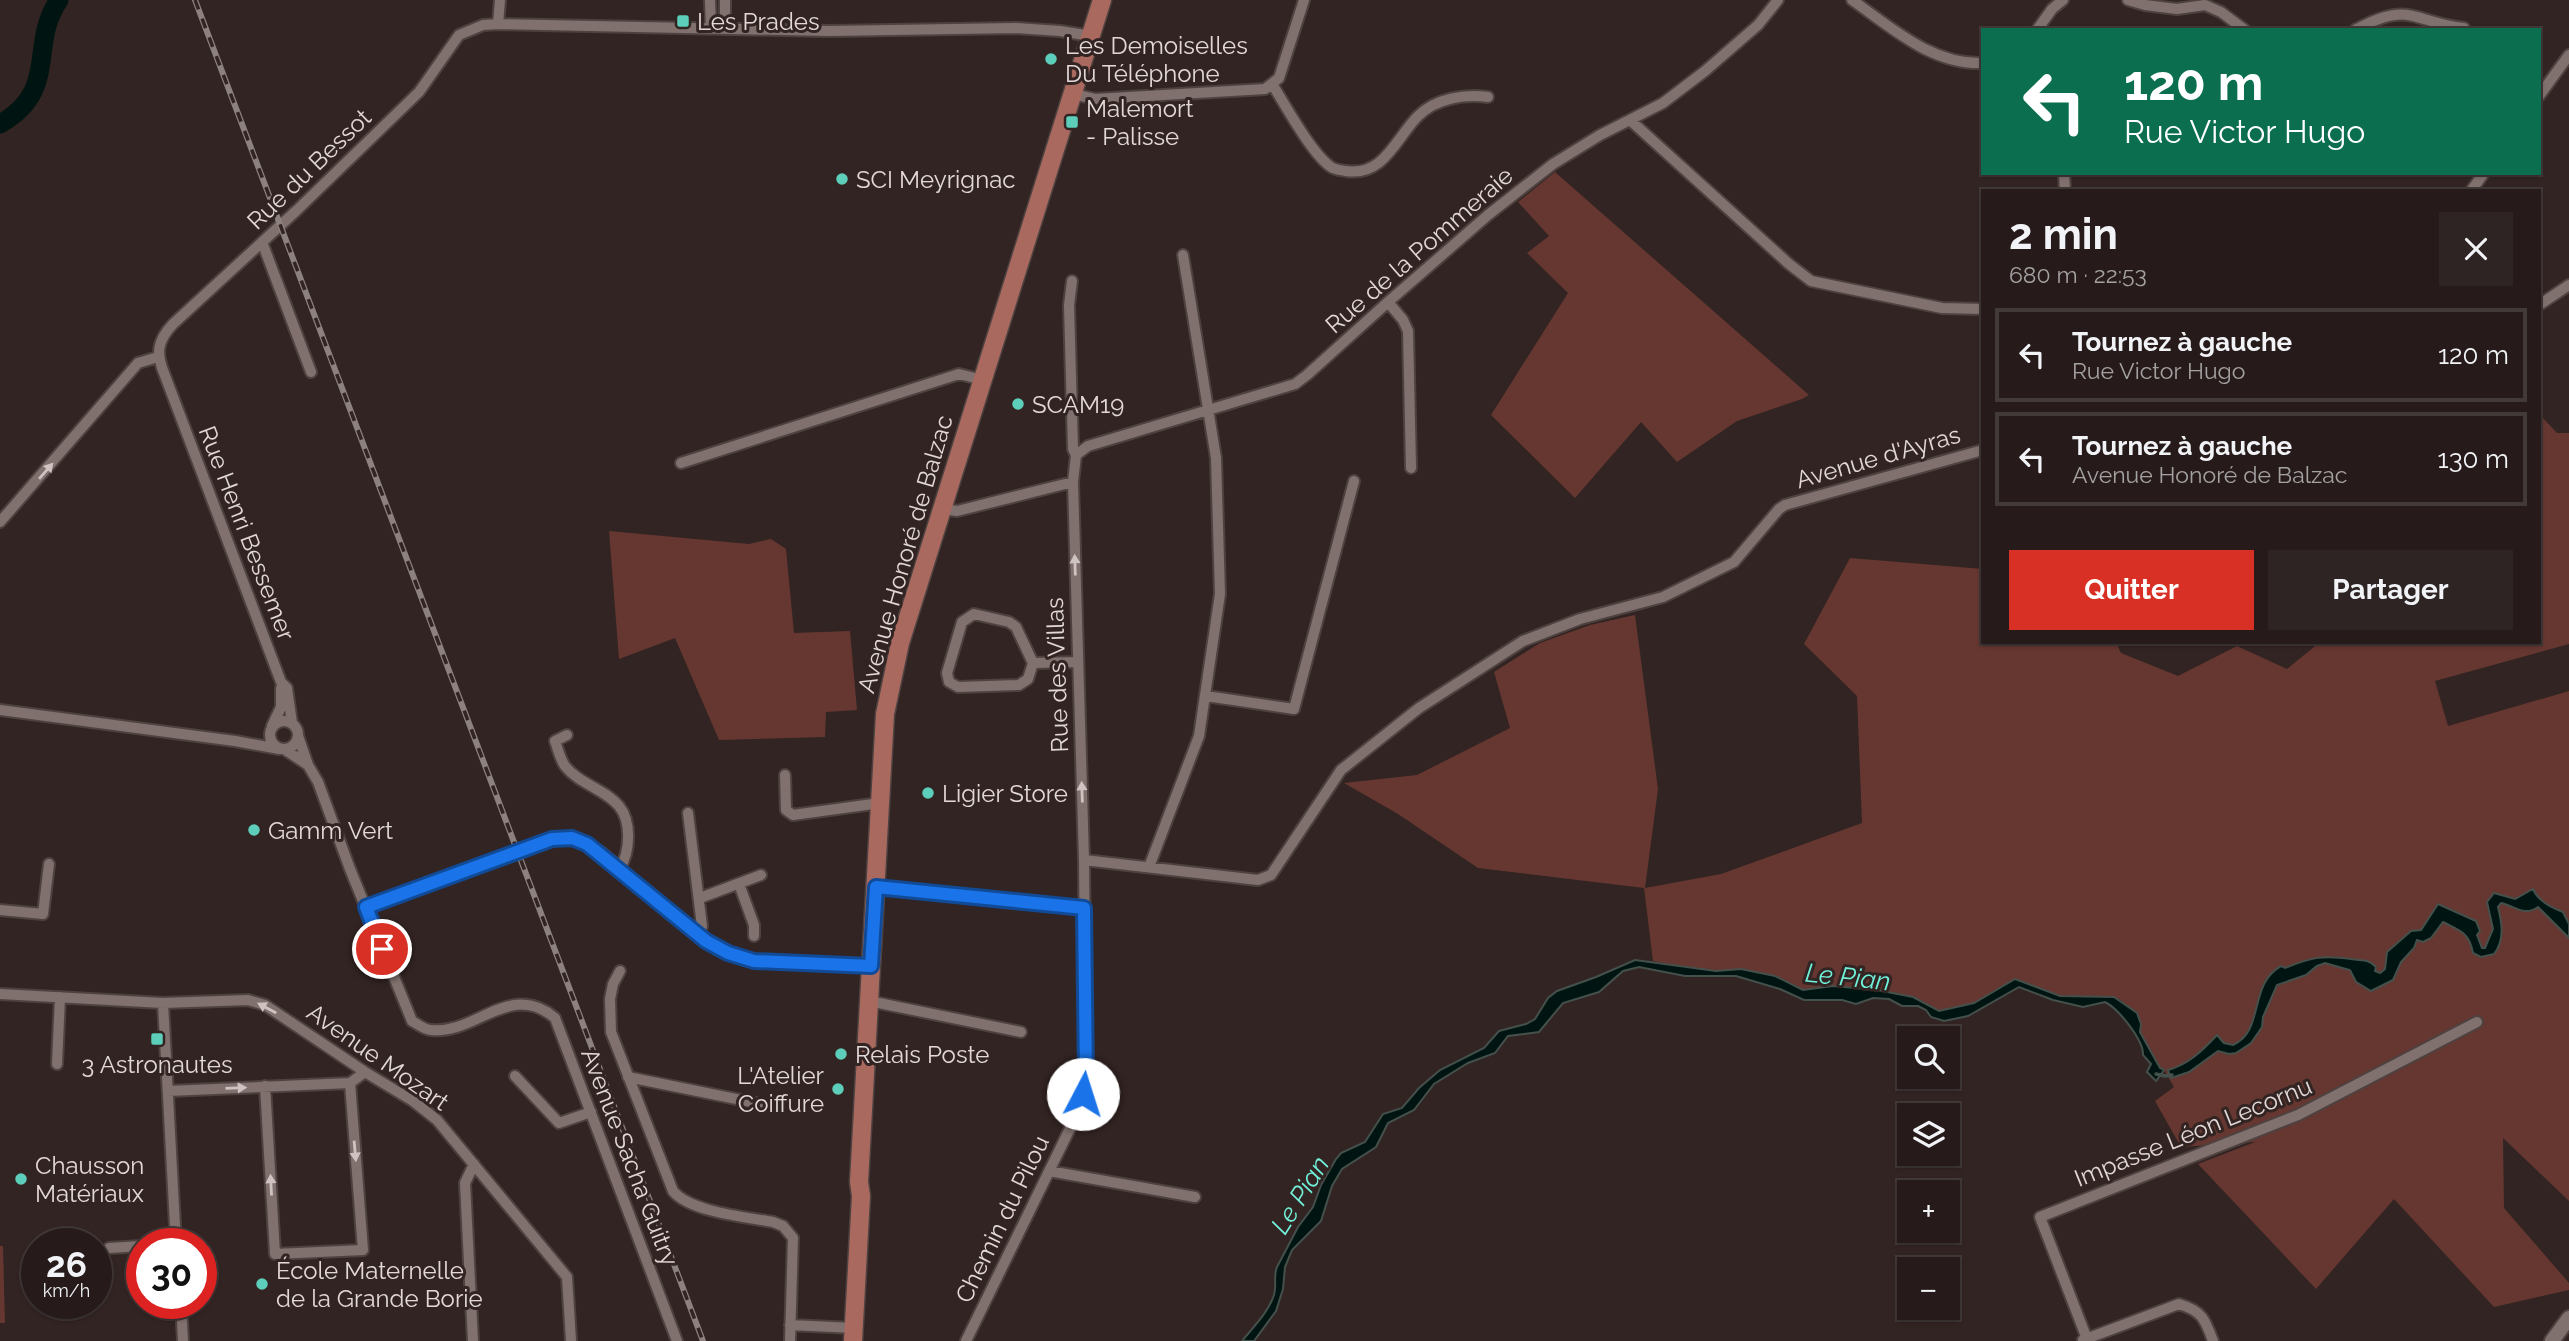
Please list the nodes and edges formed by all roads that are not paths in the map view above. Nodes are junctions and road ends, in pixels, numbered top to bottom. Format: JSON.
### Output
{"nodes":[{"id":1,"x":500,"y":0,"type":"edge"},
{"id":2,"x":710,"y":0,"type":"edge"},
{"id":3,"x":725,"y":0,"type":"edge"},
{"id":4,"x":1102,"y":0,"type":"edge"},
{"id":5,"x":1304,"y":0,"type":"edge"},
{"id":6,"x":1778,"y":0,"type":"edge"},
{"id":7,"x":1852,"y":0,"type":"edge"},
{"id":8,"x":2063,"y":0,"type":"edge"},
{"id":9,"x":2128,"y":0,"type":"edge"},
{"id":10,"x":498,"y":24,"type":"junction"},
{"id":11,"x":2038,"y":28,"type":"edge"},
{"id":12,"x":2242,"y":28,"type":"edge"},
{"id":13,"x":2358,"y":28,"type":"edge"},
{"id":14,"x":2464,"y":28,"type":"edge"},
{"id":15,"x":711,"y":29,"type":"junction"},
{"id":16,"x":725,"y":29,"type":"junction"},
{"id":17,"x":1091,"y":36,"type":"junction"},
{"id":18,"x":2569,"y":55,"type":"edge"},
{"id":19,"x":1981,"y":63,"type":"edge"},
{"id":20,"x":1272,"y":84,"type":"junction"},
{"id":21,"x":2541,"y":93,"type":"edge"},
{"id":22,"x":1073,"y":94,"type":"junction"},
{"id":23,"x":1488,"y":97,"type":"dead end"},
{"id":24,"x":1630,"y":120,"type":"junction"},
{"id":25,"x":262,"y":242,"type":"junction"},
{"id":26,"x":1183,"y":254,"type":"dead end"},
{"id":27,"x":1072,"y":281,"type":"dead end"},
{"id":28,"x":2569,"y":285,"type":"edge"},
{"id":29,"x":1388,"y":302,"type":"junction"},
{"id":30,"x":2541,"y":304,"type":"edge"},
{"id":31,"x":1981,"y":309,"type":"edge"},
{"id":32,"x":158,"y":357,"type":"junction"},
{"id":33,"x":311,"y":372,"type":"dead end"},
{"id":34,"x":983,"y":380,"type":"junction"},
{"id":35,"x":1208,"y":410,"type":"junction"},
{"id":36,"x":1981,"y":451,"type":"edge"},
{"id":37,"x":1076,"y":455,"type":"junction"},
{"id":38,"x":681,"y":463,"type":"dead end"},
{"id":39,"x":1411,"y":468,"type":"dead end"},
{"id":40,"x":1354,"y":481,"type":"dead end"},
{"id":41,"x":1073,"y":482,"type":"junction"},
{"id":42,"x":943,"y":509,"type":"junction"},
{"id":43,"x":0,"y":522,"type":"edge"},
{"id":44,"x":1078,"y":662,"type":"junction"},
{"id":45,"x":1033,"y":663,"type":"junction"},
{"id":46,"x":281,"y":682,"type":"junction"},
{"id":47,"x":1206,"y":696,"type":"junction"},
{"id":48,"x":0,"y":710,"type":"edge"},
{"id":49,"x":292,"y":723,"type":"junction"},
{"id":50,"x":271,"y":728,"type":"junction"},
{"id":51,"x":567,"y":734,"type":"dead end"},
{"id":52,"x":298,"y":736,"type":"junction"},
{"id":53,"x":235,"y":741,"type":"junction"},
{"id":54,"x":282,"y":749,"type":"junction"},
{"id":55,"x":309,"y":765,"type":"junction"},
{"id":56,"x":785,"y":775,"type":"dead end"},
{"id":57,"x":880,"y":803,"type":"junction"},
{"id":58,"x":688,"y":813,"type":"dead end"},
{"id":59,"x":1084,"y":860,"type":"junction"},
{"id":60,"x":49,"y":864,"type":"dead end"},
{"id":61,"x":1149,"y":867,"type":"junction"},
{"id":62,"x":620,"y":868,"type":"junction"},
{"id":63,"x":761,"y":876,"type":"dead end"},
{"id":64,"x":738,"y":884,"type":"junction"},
{"id":65,"x":876,"y":887,"type":"junction"},
{"id":66,"x":700,"y":898,"type":"junction"},
{"id":67,"x":366,"y":907,"type":"junction"},
{"id":68,"x":1084,"y":908,"type":"junction"},
{"id":69,"x":0,"y":910,"type":"edge"},
{"id":70,"x":698,"y":934,"type":"junction"},
{"id":71,"x":754,"y":936,"type":"dead end"},
{"id":72,"x":871,"y":966,"type":"junction"},
{"id":73,"x":620,"y":971,"type":"dead end"},
{"id":74,"x":0,"y":994,"type":"edge"},
{"id":75,"x":60,"y":997,"type":"junction"},
{"id":76,"x":869,"y":1001,"type":"junction"},
{"id":77,"x":163,"y":1003,"type":"junction"},
{"id":78,"x":528,"y":1004,"type":"joint"},
{"id":79,"x":2477,"y":1022,"type":"dead end"},
{"id":80,"x":1021,"y":1032,"type":"dead end"},
{"id":81,"x":57,"y":1064,"type":"dead end"},
{"id":82,"x":365,"y":1072,"type":"junction"},
{"id":83,"x":515,"y":1076,"type":"dead end"},
{"id":84,"x":628,"y":1077,"type":"junction"},
{"id":85,"x":350,"y":1083,"type":"junction"},
{"id":86,"x":265,"y":1086,"type":"junction"},
{"id":87,"x":168,"y":1091,"type":"junction"},
{"id":88,"x":771,"y":1106,"type":"dead end"},
{"id":89,"x":591,"y":1112,"type":"junction"},
{"id":90,"x":474,"y":1164,"type":"junction"},
{"id":91,"x":1049,"y":1171,"type":"junction"},
{"id":92,"x":1195,"y":1197,"type":"dead end"},
{"id":93,"x":175,"y":1228,"type":"edge"},
{"id":94,"x":2569,"y":1318,"type":"edge"},
{"id":95,"x":182,"y":1319,"type":"edge"},
{"id":96,"x":790,"y":1325,"type":"junction"},
{"id":97,"x":849,"y":1335,"type":"edge"},
{"id":98,"x":676,"y":1340,"type":"edge"},
{"id":99,"x":2084,"y":1340,"type":"edge"},
{"id":100,"x":183,"y":1341,"type":"edge"},
{"id":101,"x":473,"y":1341,"type":"edge"},
{"id":102,"x":572,"y":1341,"type":"edge"},
{"id":103,"x":790,"y":1341,"type":"edge"},
{"id":104,"x":966,"y":1341,"type":"edge"},
{"id":105,"x":2213,"y":1341,"type":"edge"},
{"id":106,"x":2552,"y":1341,"type":"edge"}],
"edges":[{"from":1,"to":10,"type":"street"},
{"from":2,"to":15,"type":"street"},
{"from":3,"to":16,"type":"street"},
{"from":4,"to":17,"type":"main road","name":"Avenue Honoré de Balzac"},
{"from":5,"to":20,"type":"street"},
{"from":6,"to":24,"type":"street","name":"Rue de la Pommeraie"},
{"from":7,"to":19,"type":"street"},
{"from":8,"to":11,"type":"street"},
{"from":9,"to":12,"type":"street"},
{"from":10,"to":15,"type":"street","name":"Rue du Bessot"},
{"from":10,"to":25,"type":"street","name":"Rue du Bessot"},
{"from":13,"to":14,"type":"street"},
{"from":15,"to":16,"type":"street","name":"Rue du Bessot"},
{"from":16,"to":17,"type":"street","name":"Rue du Bessot"},
{"from":17,"to":22,"type":"main road","name":"Avenue Honoré de Balzac"},
{"from":18,"to":21,"type":"street"},
{"from":20,"to":22,"type":"street"},
{"from":20,"to":23,"type":"street"},
{"from":22,"to":34,"type":"main road","name":"Avenue Honoré de Balzac"},
{"from":24,"to":29,"type":"street","name":"Rue de la Pommeraie"},
{"from":24,"to":31,"type":"street"},
{"from":25,"to":32,"type":"street","name":"Rue du Bessot"},
{"from":25,"to":33,"type":"street"},
{"from":26,"to":35,"type":"street"},
{"from":27,"to":37,"type":"street"},
{"from":28,"to":30,"type":"street"},
{"from":29,"to":35,"type":"street","name":"Rue de la Pommeraie"},
{"from":29,"to":39,"type":"street"},
{"from":43,"to":32,"type":"street","one_way":true},
{"from":32,"to":46,"type":"street","name":"Rue Henri Bessemer"},
{"from":34,"to":38,"type":"street"},
{"from":34,"to":42,"type":"main road","name":"Avenue Honoré de Balzac"},
{"from":35,"to":37,"type":"street","name":"Rue de la Pommeraie"},
{"from":35,"to":47,"type":"street"},
{"from":36,"to":61,"type":"street","name":"Avenue d'Ayras"},
{"from":37,"to":41,"type":"street"},
{"from":40,"to":47,"type":"street"},
{"from":41,"to":42,"type":"street"},
{"from":44,"to":41,"type":"street","name":"Rue des Villas","one_way":true},
{"from":42,"to":57,"type":"main road","name":"Avenue Honoré de Balzac"},
{"from":44,"to":45,"type":"street"},
{"from":59,"to":44,"type":"street","name":"Rue des Villas","one_way":true},
{"from":45,"to":45,"type":"street"},
{"from":46,"to":49,"type":"street","name":"Rue Henri Bessemer"},
{"from":46,"to":50,"type":"street"},
{"from":47,"to":61,"type":"street"},
{"from":48,"to":53,"type":"street"},
{"from":49,"to":50,"type":"street"},
{"from":49,"to":52,"type":"street","name":"Rue Henri Bessemer"},
{"from":50,"to":53,"type":"street"},
{"from":50,"to":54,"type":"street"},
{"from":51,"to":62,"type":"street"},
{"from":52,"to":54,"type":"street"},
{"from":52,"to":55,"type":"street","name":"Rue Henri Bessemer"},
{"from":53,"to":54,"type":"street"},
{"from":54,"to":55,"type":"street"},
{"from":55,"to":67,"type":"street","name":"Rue Henri Bessemer"},
{"from":56,"to":57,"type":"street"},
{"from":57,"to":65,"type":"main road","name":"Avenue Honoré de Balzac"},
{"from":58,"to":66,"type":"street"},
{"from":59,"to":61,"type":"street"},
{"from":59,"to":68,"type":"street","name":"Rue des Villas"},
{"from":60,"to":69,"type":"street"},
{"from":62,"to":67,"type":"street"},
{"from":62,"to":70,"type":"street"},
{"from":63,"to":64,"type":"street"},
{"from":64,"to":66,"type":"street"},
{"from":64,"to":71,"type":"street"},
{"from":65,"to":68,"type":"street"},
{"from":65,"to":72,"type":"main road","name":"Avenue Honoré de Balzac"},
{"from":66,"to":70,"type":"street"},
{"from":67,"to":78,"type":"street","name":"Rue Henri Bessemer"},
{"from":68,"to":91,"type":"street","name":"Chemin du Pilou"},
{"from":70,"to":72,"type":"street"},
{"from":72,"to":76,"type":"main road","name":"Avenue Honoré de Balzac"},
{"from":73,"to":84,"type":"street"},
{"from":74,"to":75,"type":"street","name":"Avenue Mozart"},
{"from":75,"to":77,"type":"street","name":"Avenue Mozart"},
{"from":75,"to":81,"type":"street"},
{"from":76,"to":80,"type":"street"},
{"from":76,"to":97,"type":"main road","name":"Avenue Honoré de Balzac"},
{"from":82,"to":77,"type":"street","name":"Avenue Mozart","one_way":true},
{"from":77,"to":87,"type":"street"},
{"from":78,"to":89,"type":"street","name":"Avenue Sacha Guitry"},
{"from":79,"to":99,"type":"street","name":"Impasse Léon Lecornu"},
{"from":82,"to":85,"type":"street"},
{"from":82,"to":90,"type":"street","name":"Avenue Mozart"},
{"from":83,"to":89,"type":"street"},
{"from":84,"to":88,"type":"street"},
{"from":84,"to":96,"type":"street"},
{"from":85,"to":86,"type":"street"},
{"from":85,"to":86,"type":"street","one_way":true},
{"from":87,"to":86,"type":"street","one_way":true},
{"from":87,"to":93,"type":"street"},
{"from":89,"to":98,"type":"street","name":"Avenue Sacha Guitry"},
{"from":90,"to":101,"type":"street"},
{"from":90,"to":102,"type":"street","name":"Avenue Mozart"},
{"from":91,"to":92,"type":"street"},
{"from":91,"to":104,"type":"street","name":"Chemin du Pilou"},
{"from":94,"to":106,"type":"street"},
{"from":95,"to":100,"type":"street"},
{"from":96,"to":97,"type":"street"},
{"from":96,"to":103,"type":"street"},
{"from":99,"to":105,"type":"street"}]}
